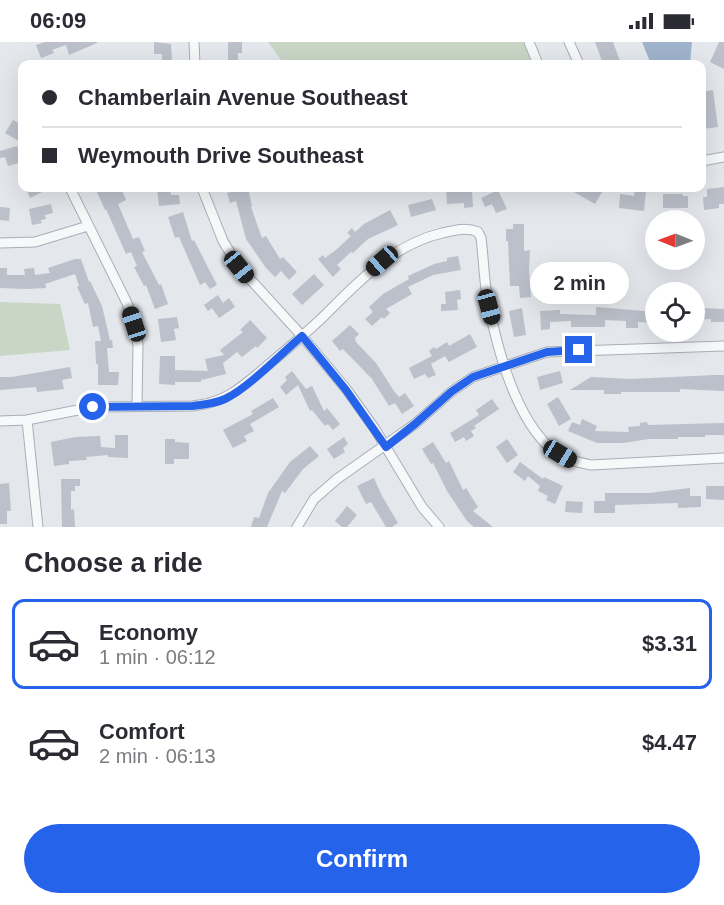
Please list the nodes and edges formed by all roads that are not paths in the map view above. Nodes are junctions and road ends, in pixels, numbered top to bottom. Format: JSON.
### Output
{"nodes":[{"id":1,"x":194,"y":42,"type":"edge"},
{"id":2,"x":529,"y":42,"type":"edge"},
{"id":3,"x":569,"y":42,"type":"edge"},
{"id":4,"x":195,"y":60,"type":"edge"},
{"id":5,"x":536,"y":60,"type":"edge"},
{"id":6,"x":577,"y":60,"type":"edge"},
{"id":7,"x":724,"y":158,"type":"edge"},
{"id":8,"x":706,"y":160,"type":"edge"},
{"id":9,"x":72,"y":192,"type":"edge"},
{"id":10,"x":204,"y":192,"type":"edge"},
{"id":11,"x":88,"y":226,"type":"junction"},
{"id":12,"x":0,"y":243,"type":"edge"},
{"id":13,"x":302,"y":336,"type":"junction"},
{"id":14,"x":724,"y":346,"type":"edge"},
{"id":15,"x":504,"y":365,"type":"junction"},
{"id":16,"x":137,"y":406,"type":"junction"},
{"id":17,"x":27,"y":420,"type":"junction"},
{"id":18,"x":0,"y":421,"type":"edge"},
{"id":19,"x":386,"y":447,"type":"junction"},
{"id":20,"x":724,"y":458,"type":"edge"},
{"id":21,"x":38,"y":527,"type":"edge"},
{"id":22,"x":297,"y":527,"type":"edge"},
{"id":23,"x":439,"y":527,"type":"edge"}],
"edges":[{"from":1,"to":4,"type":"street"},
{"from":2,"to":5,"type":"street"},
{"from":3,"to":6,"type":"street"},
{"from":7,"to":8,"type":"street"},
{"from":9,"to":11,"type":"street"},
{"from":10,"to":13,"type":"street"},
{"from":11,"to":12,"type":"street"},
{"from":11,"to":16,"type":"street"},
{"from":13,"to":15,"type":"street"},
{"from":13,"to":16,"type":"street"},
{"from":13,"to":19,"type":"street"},
{"from":14,"to":15,"type":"street"},
{"from":15,"to":19,"type":"street"},
{"from":15,"to":20,"type":"street"},
{"from":16,"to":17,"type":"street"},
{"from":17,"to":18,"type":"street"},
{"from":17,"to":21,"type":"street"},
{"from":19,"to":22,"type":"street"},
{"from":19,"to":23,"type":"street"}]}
